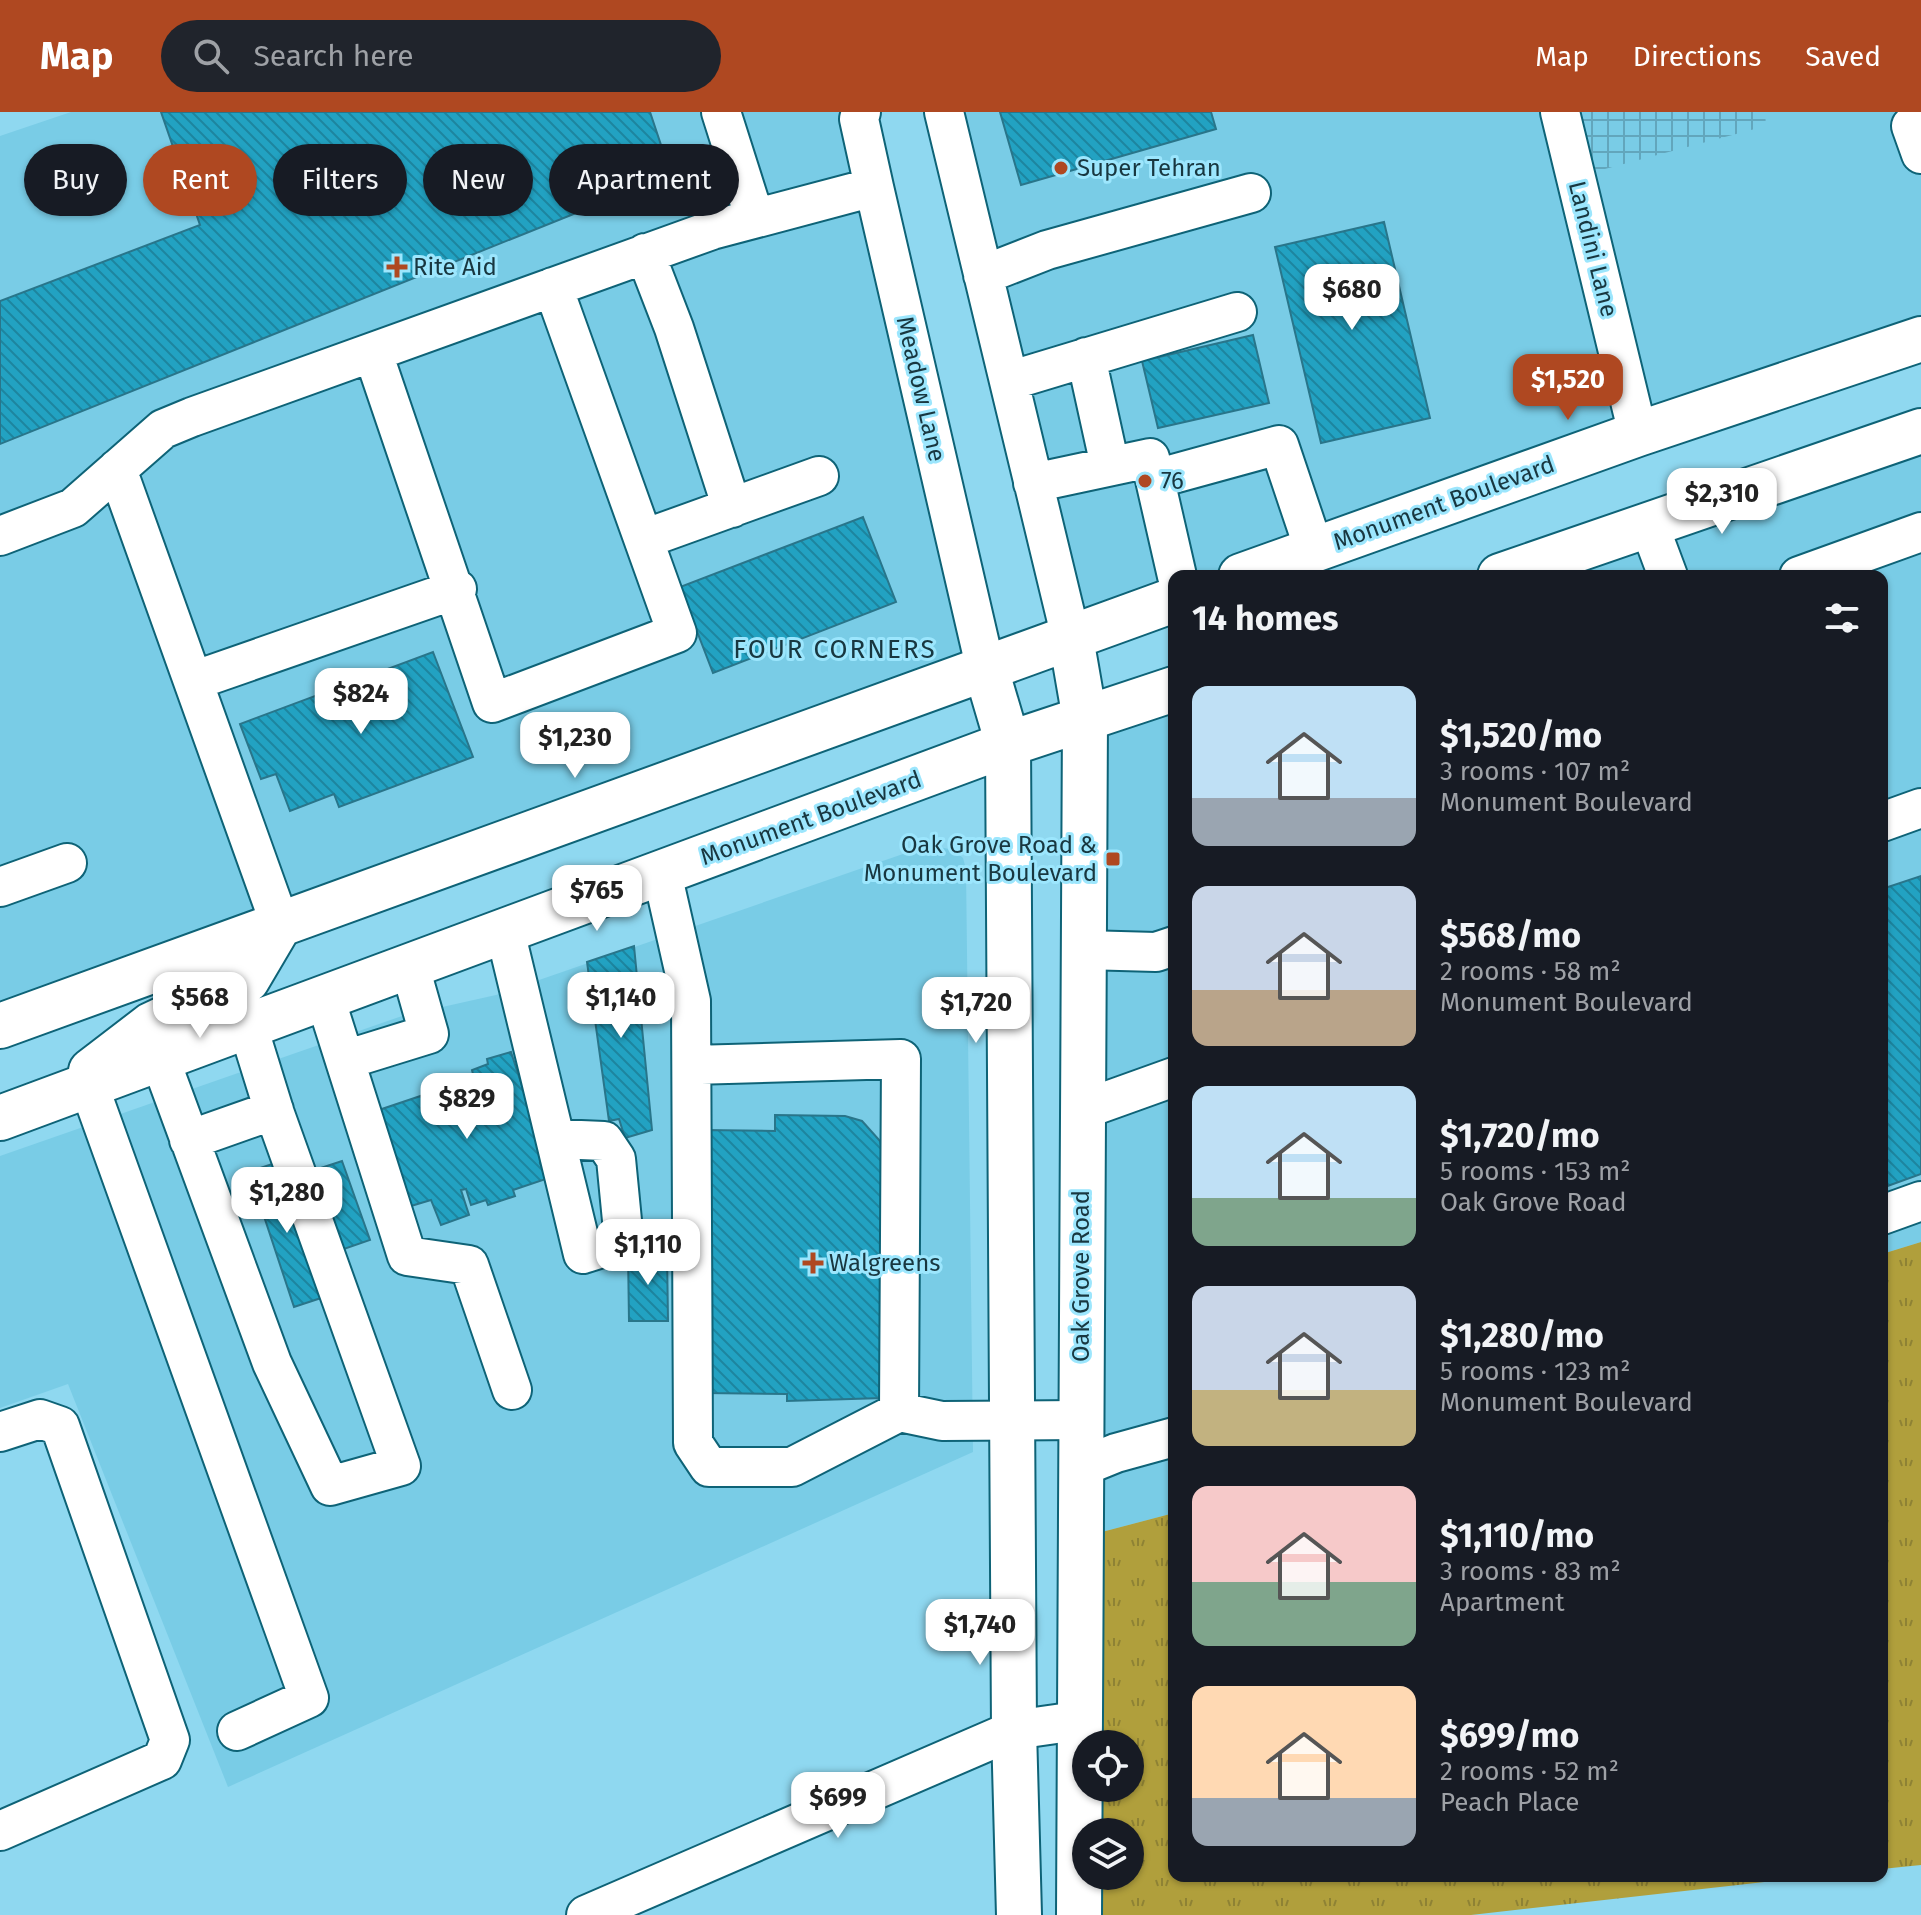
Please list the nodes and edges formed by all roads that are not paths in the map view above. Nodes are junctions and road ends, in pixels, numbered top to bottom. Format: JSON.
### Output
{"nodes":[{"id":1,"x":721,"y":112,"type":"edge"},
{"id":2,"x":861,"y":112,"type":"edge"},
{"id":3,"x":944,"y":112,"type":"edge"},
{"id":4,"x":1560,"y":112,"type":"edge"},
{"id":5,"x":1921,"y":122,"type":"edge"},
{"id":6,"x":1921,"y":154,"type":"edge"},
{"id":7,"x":874,"y":187,"type":"junction"},
{"id":8,"x":1251,"y":193,"type":"dead end"},
{"id":9,"x":754,"y":216,"type":"junction"},
{"id":10,"x":645,"y":253,"type":"junction"},
{"id":11,"x":983,"y":275,"type":"junction"},
{"id":12,"x":553,"y":287,"type":"junction"},
{"id":13,"x":1237,"y":312,"type":"dead end"},
{"id":14,"x":1921,"y":339,"type":"edge"},
{"id":15,"x":373,"y":353,"type":"junction"},
{"id":16,"x":1086,"y":357,"type":"junction"},
{"id":17,"x":1009,"y":381,"type":"junction"},
{"id":18,"x":1921,"y":431,"type":"edge"},
{"id":19,"x":1638,"y":434,"type":"junction"},
{"id":20,"x":1110,"y":466,"type":"junction"},
{"id":21,"x":117,"y":469,"type":"junction"},
{"id":22,"x":819,"y":476,"type":"dead end"},
{"id":23,"x":1155,"y":479,"type":"junction"},
{"id":24,"x":1033,"y":483,"type":"junction"},
{"id":25,"x":732,"y":508,"type":"junction"},
{"id":26,"x":1649,"y":525,"type":"junction"},
{"id":27,"x":1921,"y":532,"type":"edge"},
{"id":28,"x":0,"y":536,"type":"edge"},
{"id":29,"x":644,"y":539,"type":"junction"},
{"id":30,"x":1314,"y":549,"type":"junction"},
{"id":31,"x":1176,"y":570,"type":"edge"},
{"id":32,"x":1257,"y":570,"type":"edge"},
{"id":33,"x":1518,"y":570,"type":"edge"},
{"id":34,"x":1666,"y":570,"type":"edge"},
{"id":35,"x":1816,"y":570,"type":"edge"},
{"id":36,"x":457,"y":589,"type":"junction"},
{"id":37,"x":1168,"y":602,"type":"edge"},
{"id":38,"x":1071,"y":638,"type":"junction"},
{"id":39,"x":985,"y":666,"type":"junction"},
{"id":40,"x":193,"y":681,"type":"junction"},
{"id":41,"x":1168,"y":691,"type":"edge"},
{"id":42,"x":1085,"y":719,"type":"junction"},
{"id":43,"x":1008,"y":744,"type":"junction"},
{"id":44,"x":1921,"y":808,"type":"edge"},
{"id":45,"x":1888,"y":820,"type":"edge"},
{"id":46,"x":67,"y":863,"type":"dead end"},
{"id":47,"x":662,"y":873,"type":"junction"},
{"id":48,"x":0,"y":887,"type":"edge"},
{"id":49,"x":280,"y":924,"type":"junction"},
{"id":50,"x":505,"y":931,"type":"junction"},
{"id":51,"x":1168,"y":948,"type":"edge"},
{"id":52,"x":1084,"y":950,"type":"junction"},
{"id":53,"x":410,"y":967,"type":"junction"},
{"id":54,"x":325,"y":998,"type":"junction"},
{"id":55,"x":0,"y":1026,"type":"edge"},
{"id":56,"x":248,"y":1027,"type":"junction"},
{"id":57,"x":160,"y":1059,"type":"junction"},
{"id":58,"x":345,"y":1060,"type":"junction"},
{"id":59,"x":692,"y":1065,"type":"junction"},
{"id":60,"x":1168,"y":1079,"type":"edge"},
{"id":61,"x":71,"y":1092,"type":"junction"},
{"id":62,"x":274,"y":1110,"type":"junction"},
{"id":63,"x":1082,"y":1110,"type":"junction"},
{"id":64,"x":0,"y":1118,"type":"edge"},
{"id":65,"x":557,"y":1139,"type":"dead end"},
{"id":66,"x":189,"y":1140,"type":"junction"},
{"id":67,"x":1921,"y":1201,"type":"edge"},
{"id":68,"x":1888,"y":1213,"type":"edge"},
{"id":69,"x":512,"y":1390,"type":"dead end"},
{"id":70,"x":899,"y":1412,"type":"junction"},
{"id":71,"x":1012,"y":1418,"type":"junction"},
{"id":72,"x":1080,"y":1420,"type":"junction"},
{"id":73,"x":0,"y":1432,"type":"edge"},
{"id":74,"x":1168,"y":1439,"type":"edge"},
{"id":75,"x":1079,"y":1468,"type":"junction"},
{"id":76,"x":1077,"y":1721,"type":"junction"},
{"id":77,"x":1014,"y":1730,"type":"junction"},
{"id":78,"x":237,"y":1731,"type":"dead end"},
{"id":79,"x":0,"y":1831,"type":"edge"},
{"id":80,"x":586,"y":1915,"type":"edge"},
{"id":81,"x":1019,"y":1915,"type":"edge"},
{"id":82,"x":1079,"y":1915,"type":"edge"}],
"edges":[{"from":1,"to":9,"type":"street"},
{"from":2,"to":7,"type":"street","name":"Meadow Lane"},
{"from":3,"to":11,"type":"street"},
{"from":4,"to":19,"type":"street","name":"Landini Lane"},
{"from":5,"to":6,"type":"street"},
{"from":7,"to":9,"type":"street"},
{"from":7,"to":39,"type":"street","name":"Meadow Lane"},
{"from":8,"to":11,"type":"street"},
{"from":9,"to":10,"type":"street"},
{"from":10,"to":12,"type":"street"},
{"from":10,"to":25,"type":"street"},
{"from":11,"to":17,"type":"street"},
{"from":12,"to":15,"type":"street"},
{"from":12,"to":29,"type":"street"},
{"from":13,"to":16,"type":"street"},
{"from":14,"to":19,"type":"main road","name":"Monument Boulevard"},
{"from":15,"to":21,"type":"street"},
{"from":15,"to":36,"type":"street"},
{"from":16,"to":17,"type":"street"},
{"from":16,"to":20,"type":"street"},
{"from":17,"to":24,"type":"street"},
{"from":18,"to":26,"type":"main road"},
{"from":19,"to":30,"type":"main road","name":"Monument Boulevard"},
{"from":20,"to":23,"type":"street"},
{"from":20,"to":24,"type":"street"},
{"from":21,"to":28,"type":"street"},
{"from":21,"to":40,"type":"street"},
{"from":22,"to":25,"type":"street"},
{"from":23,"to":30,"type":"street"},
{"from":23,"to":31,"type":"street"},
{"from":24,"to":38,"type":"street"},
{"from":25,"to":29,"type":"street"},
{"from":26,"to":33,"type":"main road"},
{"from":26,"to":34,"type":"street"},
{"from":27,"to":35,"type":"street"},
{"from":29,"to":36,"type":"street"},
{"from":30,"to":32,"type":"main road","name":"Monument Boulevard"},
{"from":36,"to":40,"type":"street"},
{"from":37,"to":38,"type":"main road"},
{"from":38,"to":39,"type":"main road"},
{"from":38,"to":42,"type":"main road","name":"Oak Grove Road"},
{"from":39,"to":43,"type":"main road"},
{"from":39,"to":49,"type":"main road"},
{"from":40,"to":49,"type":"street"},
{"from":41,"to":42,"type":"main road","name":"Monument Boulevard"},
{"from":42,"to":43,"type":"main road","name":"Monument Boulevard"},
{"from":42,"to":52,"type":"main road","name":"Oak Grove Road"},
{"from":43,"to":47,"type":"main road","name":"Monument Boulevard"},
{"from":43,"to":71,"type":"main road"},
{"from":44,"to":45,"type":"street"},
{"from":46,"to":48,"type":"street"},
{"from":47,"to":50,"type":"main road","name":"Monument Boulevard"},
{"from":47,"to":59,"type":"street"},
{"from":49,"to":55,"type":"main road"},
{"from":49,"to":61,"type":"main road"},
{"from":50,"to":53,"type":"main road","name":"Monument Boulevard"},
{"from":50,"to":65,"type":"street"},
{"from":51,"to":52,"type":"street"},
{"from":52,"to":63,"type":"main road","name":"Oak Grove Road"},
{"from":53,"to":54,"type":"main road","name":"Monument Boulevard"},
{"from":53,"to":58,"type":"street"},
{"from":54,"to":56,"type":"main road","name":"Monument Boulevard"},
{"from":54,"to":58,"type":"street"},
{"from":56,"to":57,"type":"main road","name":"Monument Boulevard"},
{"from":56,"to":62,"type":"street"},
{"from":57,"to":61,"type":"main road","name":"Monument Boulevard"},
{"from":57,"to":66,"type":"street"},
{"from":58,"to":69,"type":"street"},
{"from":59,"to":70,"type":"street"},
{"from":59,"to":70,"type":"street"},
{"from":60,"to":63,"type":"street"},
{"from":61,"to":64,"type":"main road","name":"Monument Boulevard"},
{"from":61,"to":78,"type":"street"},
{"from":62,"to":66,"type":"street"},
{"from":62,"to":66,"type":"street"},
{"from":63,"to":72,"type":"main road","name":"Oak Grove Road"},
{"from":67,"to":68,"type":"street"},
{"from":70,"to":71,"type":"street"},
{"from":71,"to":72,"type":"street"},
{"from":71,"to":77,"type":"main road"},
{"from":72,"to":75,"type":"main road","name":"Oak Grove Road"},
{"from":73,"to":79,"type":"street"},
{"from":74,"to":75,"type":"street"},
{"from":75,"to":76,"type":"main road","name":"Oak Grove Road"},
{"from":76,"to":77,"type":"street"},
{"from":76,"to":82,"type":"main road","name":"Oak Grove Road"},
{"from":77,"to":80,"type":"street"},
{"from":77,"to":81,"type":"main road"}]}
